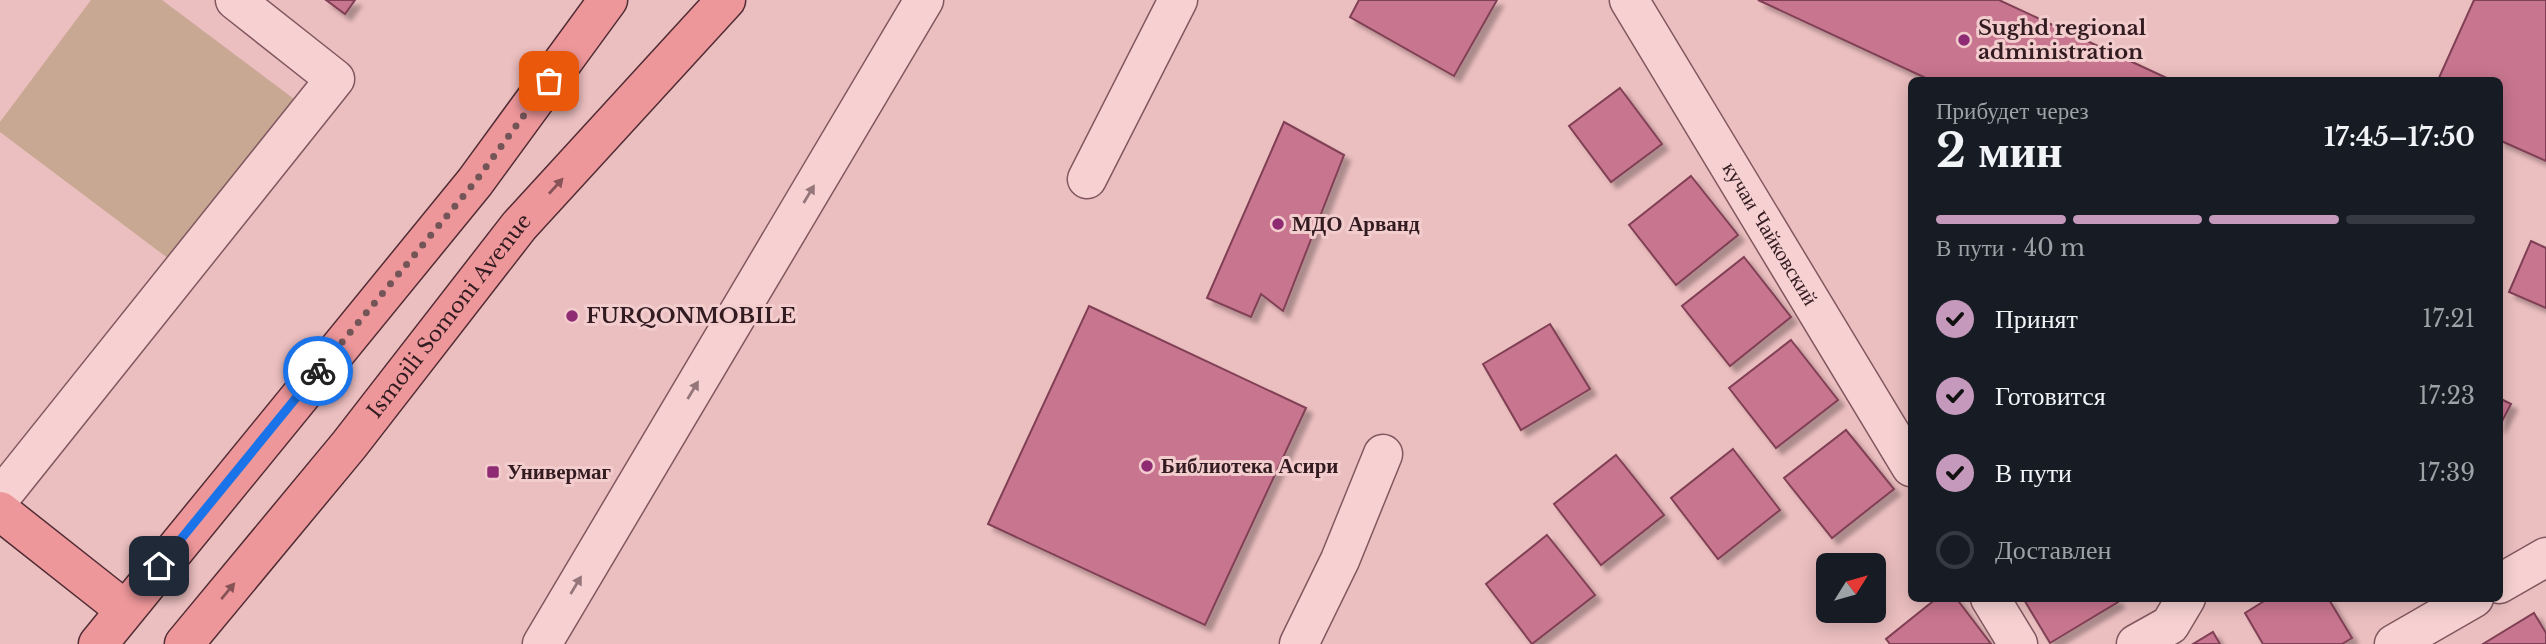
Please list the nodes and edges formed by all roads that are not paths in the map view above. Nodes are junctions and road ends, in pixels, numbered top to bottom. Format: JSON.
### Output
{"nodes":[{"id":1,"x":235,"y":0,"type":"edge"},
{"id":2,"x":608,"y":0,"type":"edge"},
{"id":3,"x":726,"y":0,"type":"edge"},
{"id":4,"x":924,"y":0,"type":"edge"},
{"id":5,"x":1178,"y":0,"type":"edge"},
{"id":6,"x":1629,"y":0,"type":"edge"},
{"id":7,"x":1087,"y":179,"type":"dead end"},
{"id":8,"x":1383,"y":454,"type":"dead end"},
{"id":9,"x":1908,"y":462,"type":"edge"},
{"id":10,"x":0,"y":498,"type":"edge"},
{"id":11,"x":0,"y":511,"type":"edge"},
{"id":12,"x":2546,"y":557,"type":"edge"},
{"id":13,"x":2503,"y":582,"type":"edge"},
{"id":14,"x":1992,"y":602,"type":"edge"},
{"id":15,"x":2184,"y":602,"type":"edge"},
{"id":16,"x":2466,"y":602,"type":"edge"},
{"id":17,"x":124,"y":609,"type":"junction"},
{"id":18,"x":98,"y":644,"type":"edge"},
{"id":19,"x":184,"y":644,"type":"edge"},
{"id":20,"x":542,"y":644,"type":"edge"},
{"id":21,"x":1299,"y":644,"type":"edge"},
{"id":22,"x":2018,"y":644,"type":"edge"},
{"id":23,"x":2136,"y":644,"type":"edge"},
{"id":24,"x":2395,"y":644,"type":"edge"}],
"edges":[{"from":1,"to":10,"type":"street"},
{"from":2,"to":17,"type":"main road"},
{"from":19,"to":3,"type":"main road","name":"Ismoili Somoni Avenue","one_way":true},
{"from":20,"to":4,"type":"street","one_way":true},
{"from":5,"to":7,"type":"street"},
{"from":6,"to":9,"type":"street","name":"кучаи Чайковский"},
{"from":8,"to":21,"type":"street"},
{"from":11,"to":17,"type":"main road"},
{"from":12,"to":13,"type":"street"},
{"from":14,"to":22,"type":"street"},
{"from":15,"to":23,"type":"street"},
{"from":16,"to":24,"type":"street"},
{"from":17,"to":18,"type":"main road"}]}
